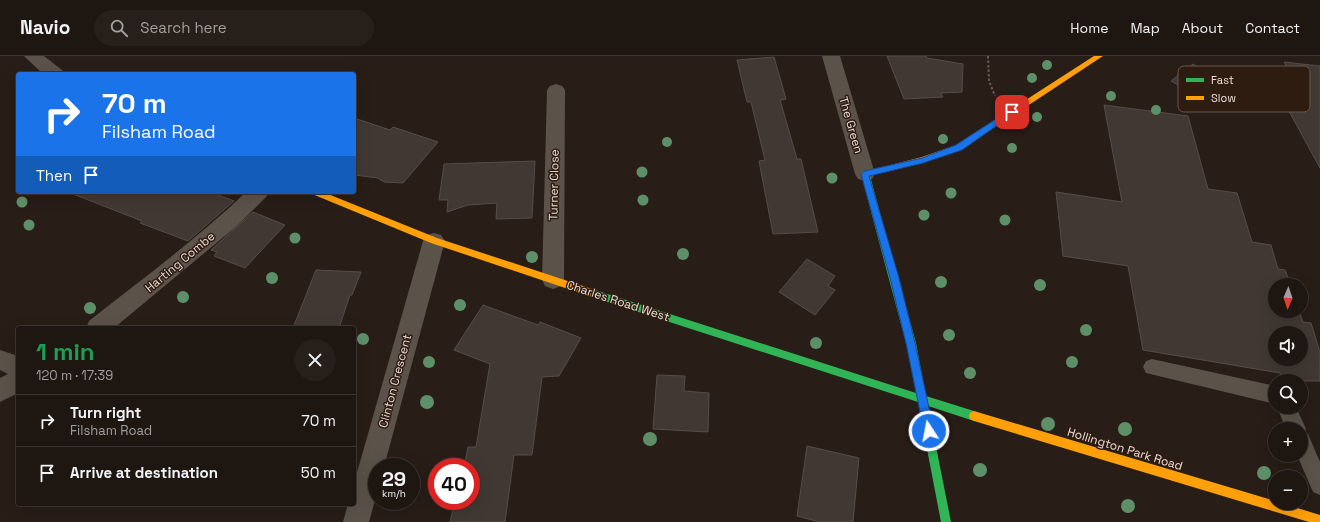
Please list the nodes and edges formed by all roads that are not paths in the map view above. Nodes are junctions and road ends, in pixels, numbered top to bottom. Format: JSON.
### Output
{"nodes":[{"id":1,"x":33,"y":56,"type":"edge"},
{"id":2,"x":831,"y":56,"type":"edge"},
{"id":3,"x":1099,"y":56,"type":"edge"},
{"id":4,"x":53,"y":72,"type":"edge"},
{"id":5,"x":556,"y":90,"type":"dead end"},
{"id":6,"x":865,"y":174,"type":"junction"},
{"id":7,"x":257,"y":194,"type":"edge"},
{"id":8,"x":320,"y":194,"type":"edge"},
{"id":9,"x":434,"y":241,"type":"junction"},
{"id":10,"x":553,"y":280,"type":"junction"},
{"id":11,"x":100,"y":326,"type":"edge"},
{"id":12,"x":1152,"y":366,"type":"dead end"},
{"id":13,"x":16,"y":381,"type":"edge"},
{"id":14,"x":0,"y":391,"type":"edge"},
{"id":15,"x":1268,"y":393,"type":"edge"},
{"id":16,"x":923,"y":401,"type":"junction"},
{"id":17,"x":1308,"y":457,"type":"edge"},
{"id":18,"x":1320,"y":485,"type":"edge"},
{"id":19,"x":1320,"y":520,"type":"edge"},
{"id":20,"x":356,"y":522,"type":"edge"},
{"id":21,"x":946,"y":522,"type":"edge"}],
"edges":[{"from":1,"to":4,"type":"street"},
{"from":2,"to":6,"type":"street","name":"The Green"},
{"from":3,"to":6,"type":"street"},
{"from":5,"to":10,"type":"street","name":"Turner Close"},
{"from":6,"to":16,"type":"street","name":"The Green"},
{"from":7,"to":11,"type":"street","name":"Harting Combe"},
{"from":8,"to":9,"type":"street","name":"Charles Road West"},
{"from":9,"to":10,"type":"street","name":"Charles Road West"},
{"from":9,"to":20,"type":"street","name":"Clinton Crescent"},
{"from":10,"to":16,"type":"street","name":"Charles Road West"},
{"from":12,"to":15,"type":"lane"},
{"from":13,"to":14,"type":"street"},
{"from":16,"to":19,"type":"street","name":"Hollington Park Road"},
{"from":16,"to":21,"type":"street","name":"The Green"},
{"from":17,"to":18,"type":"lane"}]}
